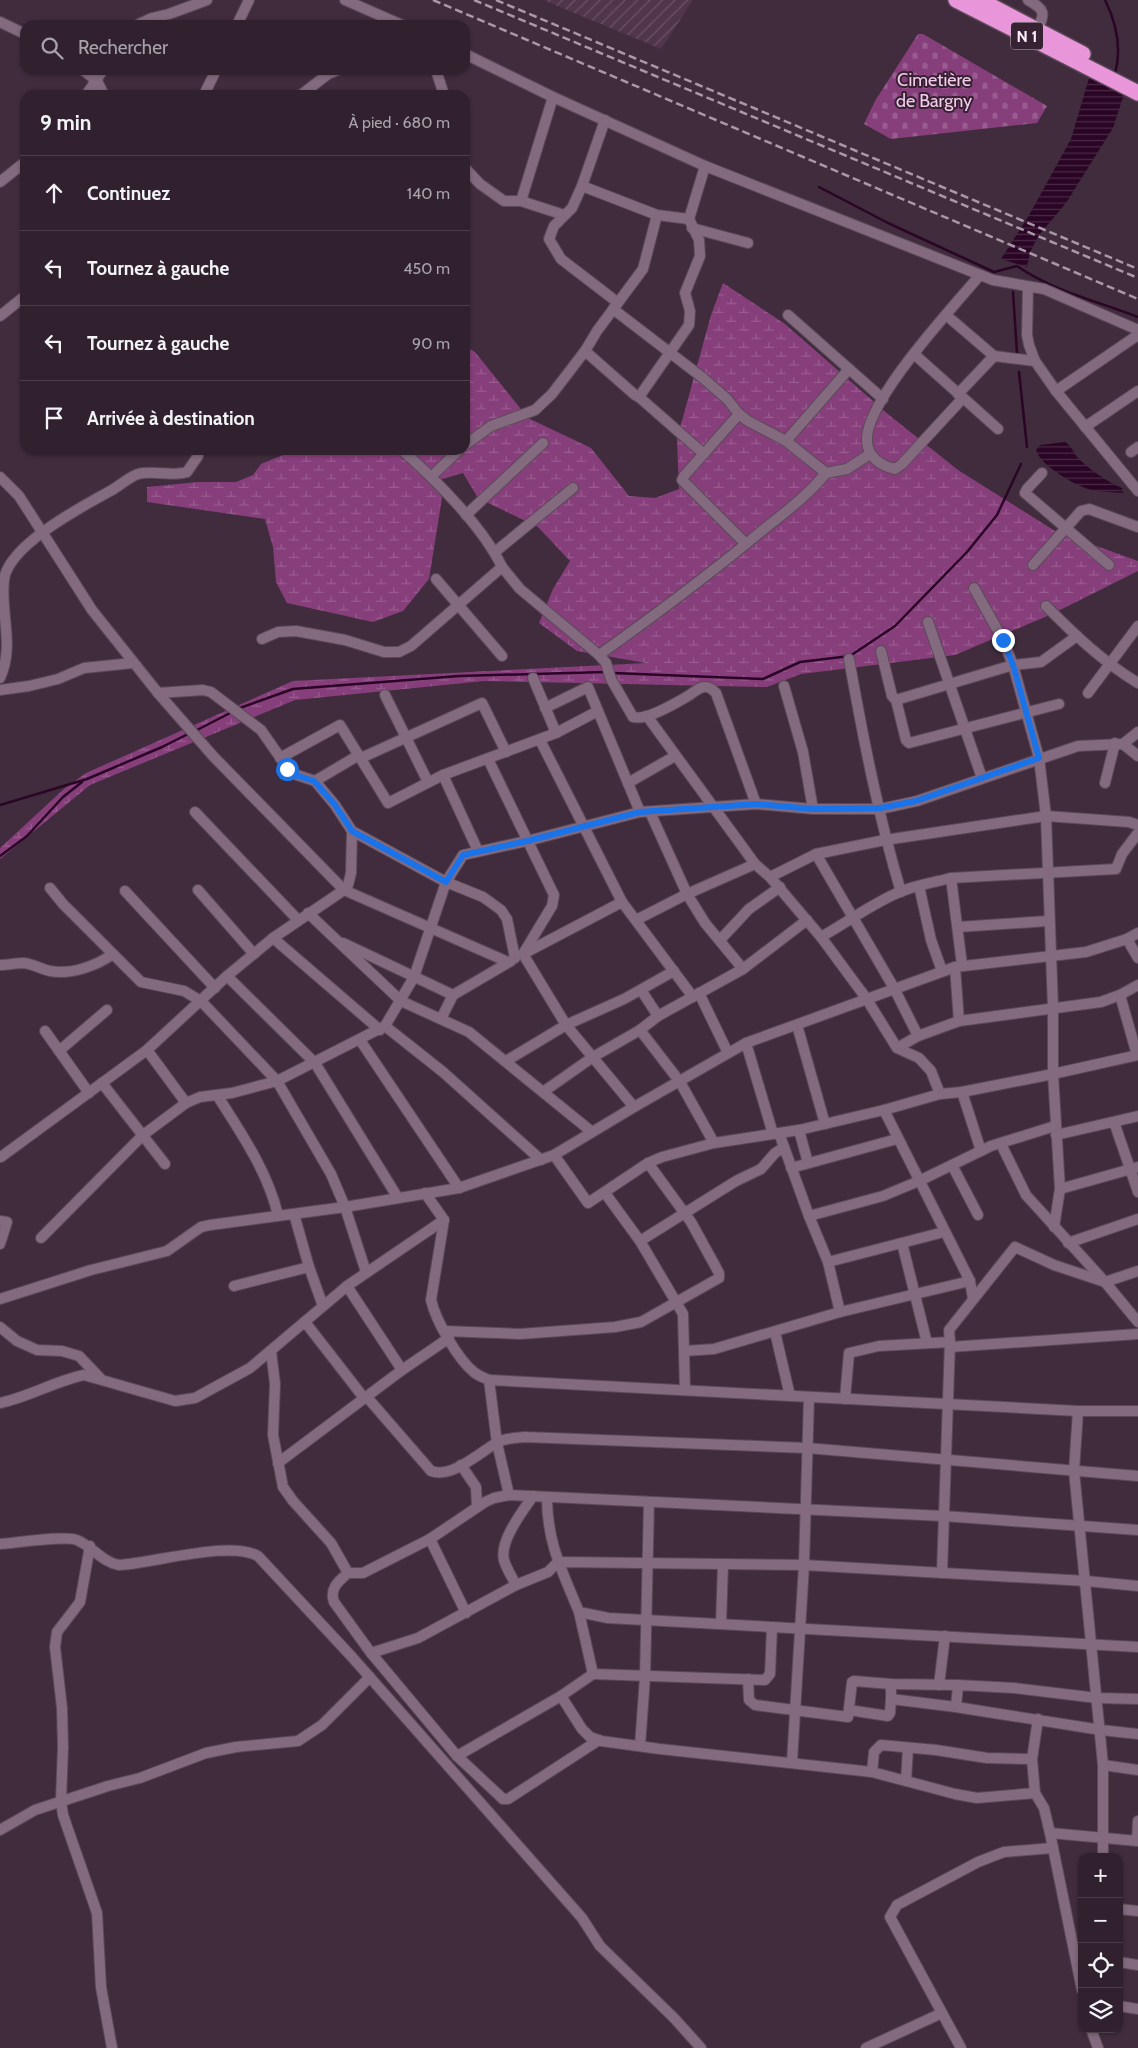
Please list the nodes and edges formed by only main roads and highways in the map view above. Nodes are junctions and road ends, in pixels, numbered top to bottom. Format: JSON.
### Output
{"nodes":[{"id":1,"x":956,"y":0,"type":"edge"},
{"id":2,"x":980,"y":0,"type":"edge"},
{"id":3,"x":1100,"y":68,"type":"junction"},
{"id":4,"x":1122,"y":79,"type":"junction"},
{"id":5,"x":1138,"y":82,"type":"edge"},
{"id":6,"x":1138,"y":93,"type":"edge"}],
"edges":[{"from":1,"to":3,"type":"highway","number":"N 1"},
{"from":2,"to":3,"type":"highway","number":"N 1"},
{"from":3,"to":4,"type":"highway","number":"N 1"},
{"from":4,"to":5,"type":"highway","number":"N 1"},
{"from":4,"to":6,"type":"highway","number":"N 1"}]}
